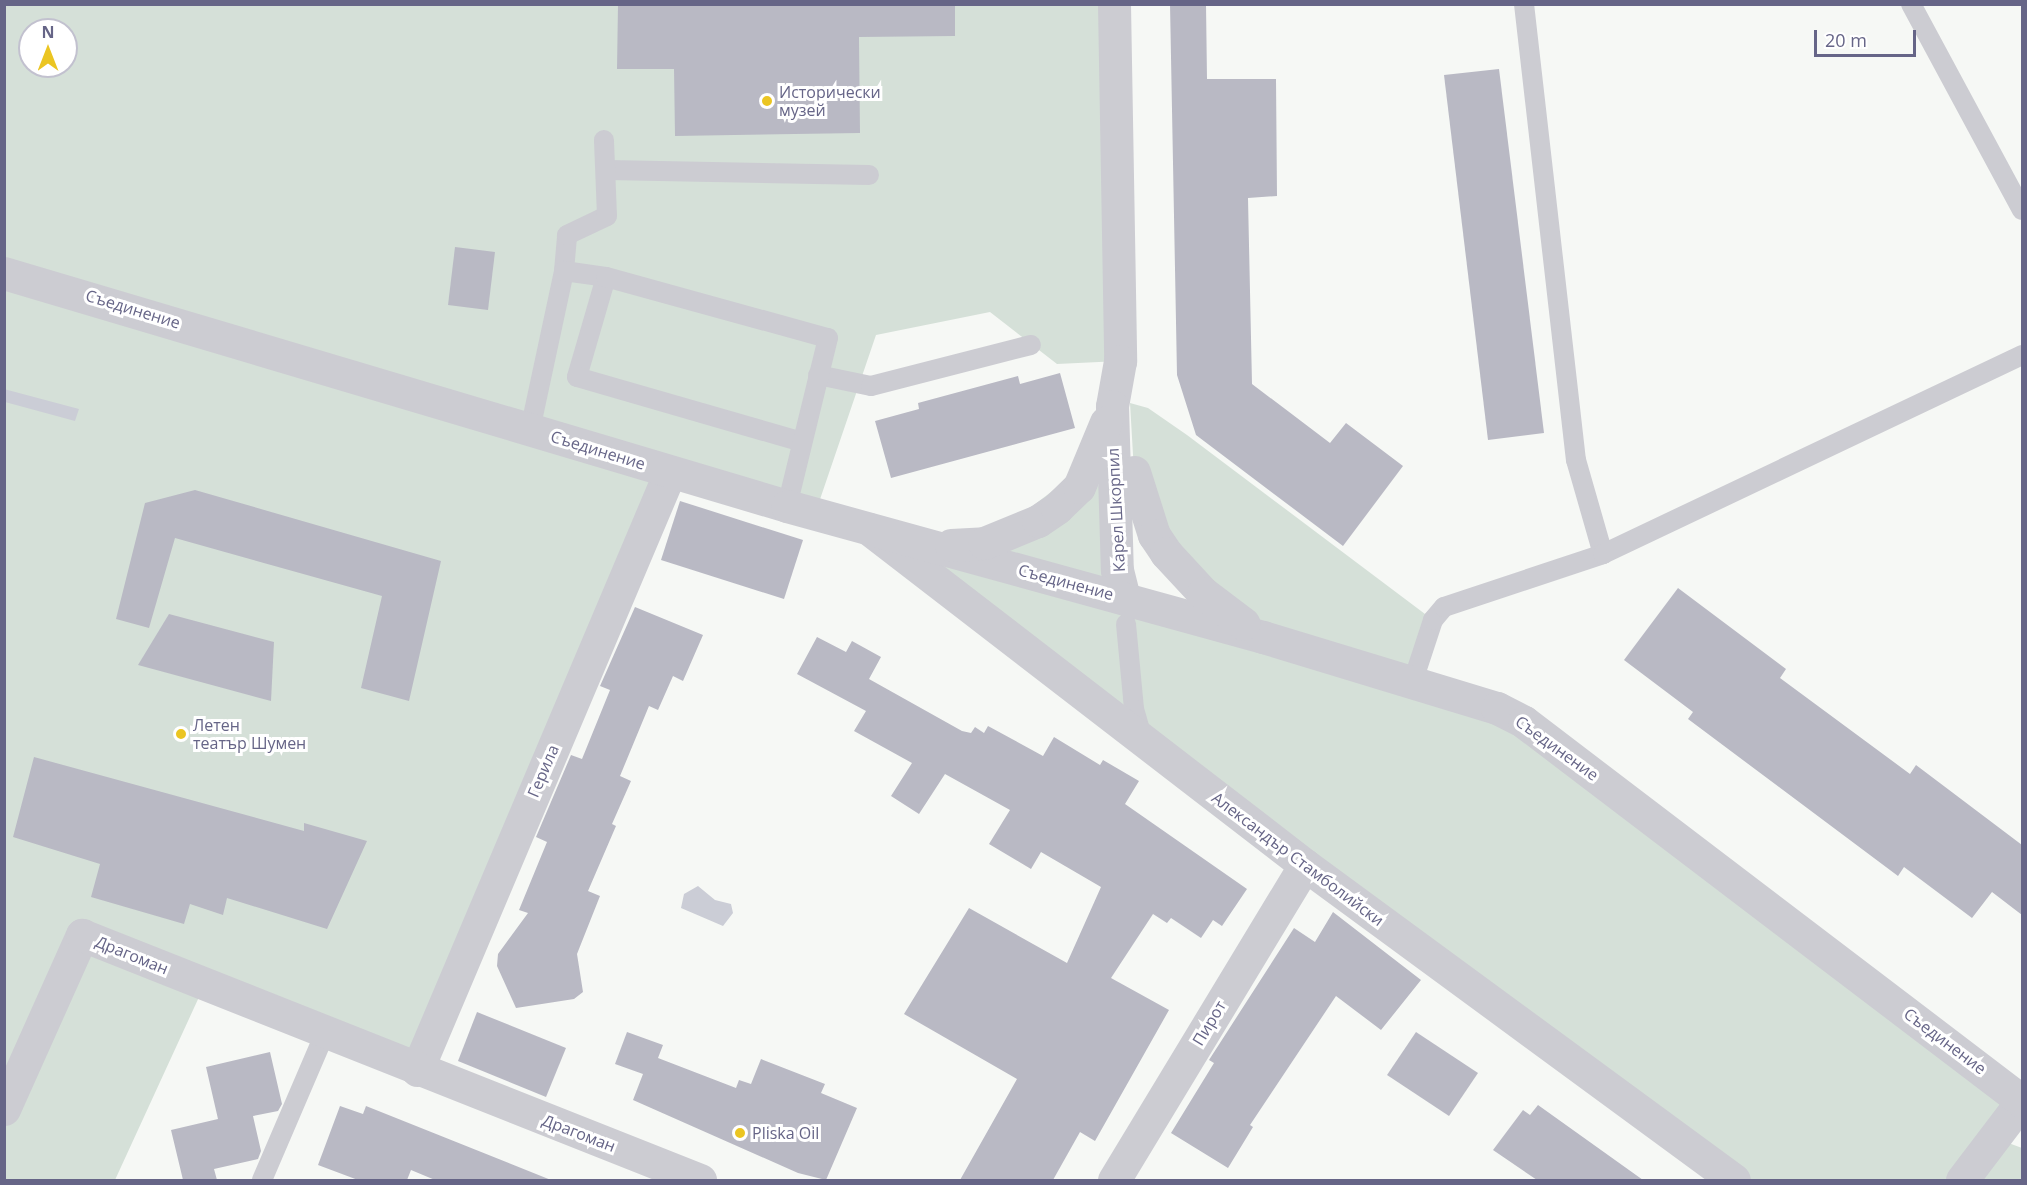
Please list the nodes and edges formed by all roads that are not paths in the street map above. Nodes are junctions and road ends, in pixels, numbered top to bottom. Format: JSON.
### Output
{"nodes":[{"id":1,"x":1114,"y":4,"type":"edge"},
{"id":2,"x":1524,"y":4,"type":"edge"},
{"id":3,"x":1911,"y":4,"type":"edge"},
{"id":4,"x":604,"y":140,"type":"dead end"},
{"id":5,"x":607,"y":170,"type":"junction"},
{"id":6,"x":869,"y":176,"type":"dead end"},
{"id":7,"x":2022,"y":210,"type":"edge"},
{"id":8,"x":564,"y":270,"type":"junction"},
{"id":9,"x":4,"y":273,"type":"edge"},
{"id":10,"x":606,"y":277,"type":"junction"},
{"id":11,"x":1031,"y":345,"type":"dead end"},
{"id":12,"x":2022,"y":355,"type":"edge"},
{"id":13,"x":1120,"y":361,"type":"junction"},
{"id":14,"x":819,"y":375,"type":"junction"},
{"id":15,"x":1112,"y":406,"type":"junction"},
{"id":16,"x":530,"y":430,"type":"junction"},
{"id":17,"x":802,"y":441,"type":"junction"},
{"id":18,"x":670,"y":472,"type":"junction"},
{"id":19,"x":1134,"y":472,"type":"junction"},
{"id":20,"x":787,"y":506,"type":"junction"},
{"id":21,"x":869,"y":529,"type":"junction"},
{"id":22,"x":934,"y":546,"type":"junction"},
{"id":23,"x":1603,"y":554,"type":"junction"},
{"id":24,"x":1125,"y":611,"type":"junction"},
{"id":25,"x":1263,"y":637,"type":"junction"},
{"id":26,"x":1413,"y":681,"type":"junction"},
{"id":27,"x":1144,"y":742,"type":"junction"},
{"id":28,"x":1305,"y":865,"type":"junction"},
{"id":29,"x":325,"y":1033,"type":"junction"},
{"id":30,"x":417,"y":1070,"type":"junction"},
{"id":31,"x":2022,"y":1101,"type":"edge"},
{"id":32,"x":4,"y":1108,"type":"edge"},
{"id":33,"x":262,"y":1180,"type":"edge"},
{"id":34,"x":700,"y":1180,"type":"edge"},
{"id":35,"x":1114,"y":1180,"type":"edge"},
{"id":36,"x":1734,"y":1180,"type":"edge"},
{"id":37,"x":1962,"y":1180,"type":"edge"}],
"edges":[{"from":1,"to":13,"type":"street","name":"Карел Шкорпил"},
{"from":2,"to":23,"type":"lane"},
{"from":3,"to":7,"type":"lane"},
{"from":4,"to":5,"type":"lane"},
{"from":5,"to":6,"type":"lane"},
{"from":5,"to":8,"type":"lane"},
{"from":8,"to":10,"type":"lane"},
{"from":8,"to":16,"type":"lane"},
{"from":9,"to":16,"type":"street","name":"Съединение"},
{"from":10,"to":14,"type":"lane"},
{"from":10,"to":17,"type":"lane"},
{"from":11,"to":14,"type":"lane"},
{"from":12,"to":23,"type":"lane"},
{"from":13,"to":15,"type":"street","name":"Карел Шкорпил"},
{"from":13,"to":19,"type":"street","name":"Карел Шкорпил"},
{"from":14,"to":17,"type":"lane"},
{"from":15,"to":22,"type":"street"},
{"from":15,"to":24,"type":"street","name":"Карел Шкорпил"},
{"from":16,"to":18,"type":"street","name":"Съединение"},
{"from":17,"to":20,"type":"lane"},
{"from":18,"to":20,"type":"street","name":"Съединение"},
{"from":18,"to":30,"type":"street","name":"Герила"},
{"from":19,"to":24,"type":"street","name":"Карел Шкорпил"},
{"from":19,"to":25,"type":"street"},
{"from":20,"to":21,"type":"street","name":"Съединение"},
{"from":21,"to":22,"type":"street","name":"Съединение"},
{"from":21,"to":27,"type":"street","name":"Александър Стамболийски"},
{"from":22,"to":24,"type":"street","name":"Съединение"},
{"from":23,"to":26,"type":"lane"},
{"from":24,"to":25,"type":"street","name":"Съединение"},
{"from":24,"to":27,"type":"lane"},
{"from":25,"to":26,"type":"street","name":"Съединение"},
{"from":26,"to":31,"type":"street","name":"Съединение"},
{"from":27,"to":28,"type":"street","name":"Александър Стамболийски"},
{"from":28,"to":35,"type":"street","name":"Пирот"},
{"from":28,"to":36,"type":"street","name":"Александър Стамболийски"},
{"from":29,"to":30,"type":"street","name":"Драгоман"},
{"from":29,"to":32,"type":"street","name":"Драгоман"},
{"from":29,"to":33,"type":"lane"},
{"from":30,"to":34,"type":"street","name":"Драгоман"},
{"from":31,"to":37,"type":"street"}]}
